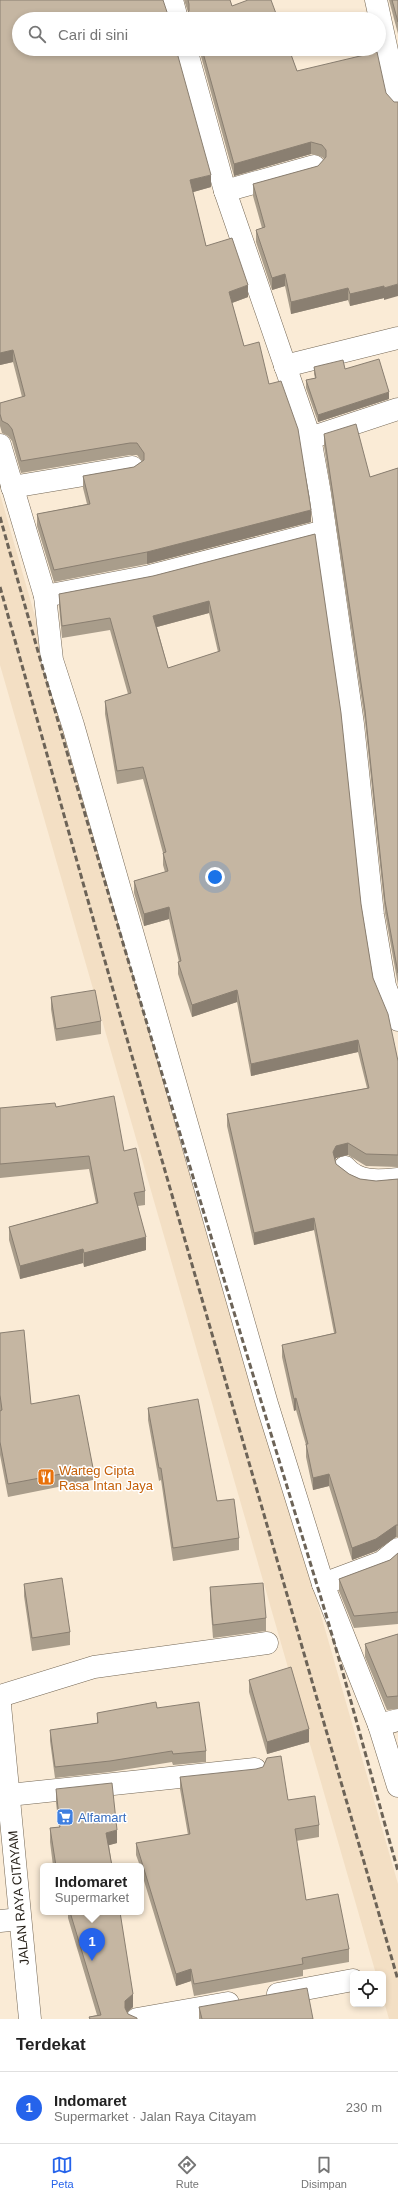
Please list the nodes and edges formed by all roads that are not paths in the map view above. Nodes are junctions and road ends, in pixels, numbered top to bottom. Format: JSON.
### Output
{"nodes":[{"id":1,"x":172,"y":0,"type":"edge"},
{"id":2,"x":376,"y":0,"type":"edge"},
{"id":3,"x":175,"y":12,"type":"edge"},
{"id":4,"x":379,"y":12,"type":"edge"},
{"id":5,"x":386,"y":46,"type":"edge"},
{"id":6,"x":188,"y":56,"type":"edge"},
{"id":7,"x":398,"y":102,"type":"edge"},
{"id":8,"x":314,"y":166,"type":"edge"},
{"id":9,"x":225,"y":191,"type":"junction"},
{"id":10,"x":398,"y":338,"type":"edge"},
{"id":11,"x":285,"y":366,"type":"junction"},
{"id":12,"x":398,"y":409,"type":"edge"},
{"id":13,"x":310,"y":438,"type":"junction"},
{"id":14,"x":0,"y":445,"type":"edge"},
{"id":15,"x":132,"y":467,"type":"edge"},
{"id":16,"x":12,"y":487,"type":"junction"},
{"id":17,"x":325,"y":531,"type":"junction"},
{"id":18,"x":45,"y":596,"type":"junction"},
{"id":19,"x":398,"y":1020,"type":"edge"},
{"id":20,"x":345,"y":1167,"type":"dead end"},
{"id":21,"x":398,"y":1179,"type":"edge"},
{"id":22,"x":398,"y":1549,"type":"edge"},
{"id":23,"x":323,"y":1584,"type":"junction"},
{"id":24,"x":267,"y":1643,"type":"dead end"},
{"id":25,"x":0,"y":1696,"type":"edge"},
{"id":26,"x":0,"y":1705,"type":"edge"},
{"id":27,"x":388,"y":1722,"type":"edge"},
{"id":28,"x":4,"y":1769,"type":"edge"},
{"id":29,"x":256,"y":1769,"type":"edge"},
{"id":30,"x":398,"y":1786,"type":"edge"},
{"id":31,"x":9,"y":1795,"type":"junction"},
{"id":32,"x":10,"y":1920,"type":"edge"},
{"id":33,"x":350,"y":1981,"type":"edge"},
{"id":34,"x":30,"y":2019,"type":"edge"},
{"id":35,"x":137,"y":2019,"type":"edge"}],
"edges":[{"from":1,"to":3,"type":"street"},
{"from":2,"to":4,"type":"street"},
{"from":5,"to":7,"type":"street"},
{"from":6,"to":9,"type":"street"},
{"from":8,"to":9,"type":"street"},
{"from":9,"to":11,"type":"street"},
{"from":10,"to":11,"type":"street"},
{"from":11,"to":13,"type":"street"},
{"from":12,"to":13,"type":"street"},
{"from":13,"to":17,"type":"street"},
{"from":14,"to":16,"type":"street"},
{"from":15,"to":16,"type":"street"},
{"from":16,"to":18,"type":"street"},
{"from":17,"to":18,"type":"street"},
{"from":17,"to":19,"type":"street"},
{"from":18,"to":23,"type":"street"},
{"from":20,"to":21,"type":"street"},
{"from":22,"to":23,"type":"street"},
{"from":23,"to":27,"type":"street"},
{"from":24,"to":25,"type":"street"},
{"from":26,"to":28,"type":"street","name":"JALAN RAYA CITAYAM"},
{"from":27,"to":30,"type":"street"},
{"from":28,"to":31,"type":"street","name":"JALAN RAYA CITAYAM"},
{"from":29,"to":31,"type":"street"},
{"from":31,"to":32,"type":"street","name":"JALAN RAYA CITAYAM"},
{"from":32,"to":34,"type":"street","name":"JALAN RAYA CITAYAM"},
{"from":33,"to":35,"type":"street"}]}
